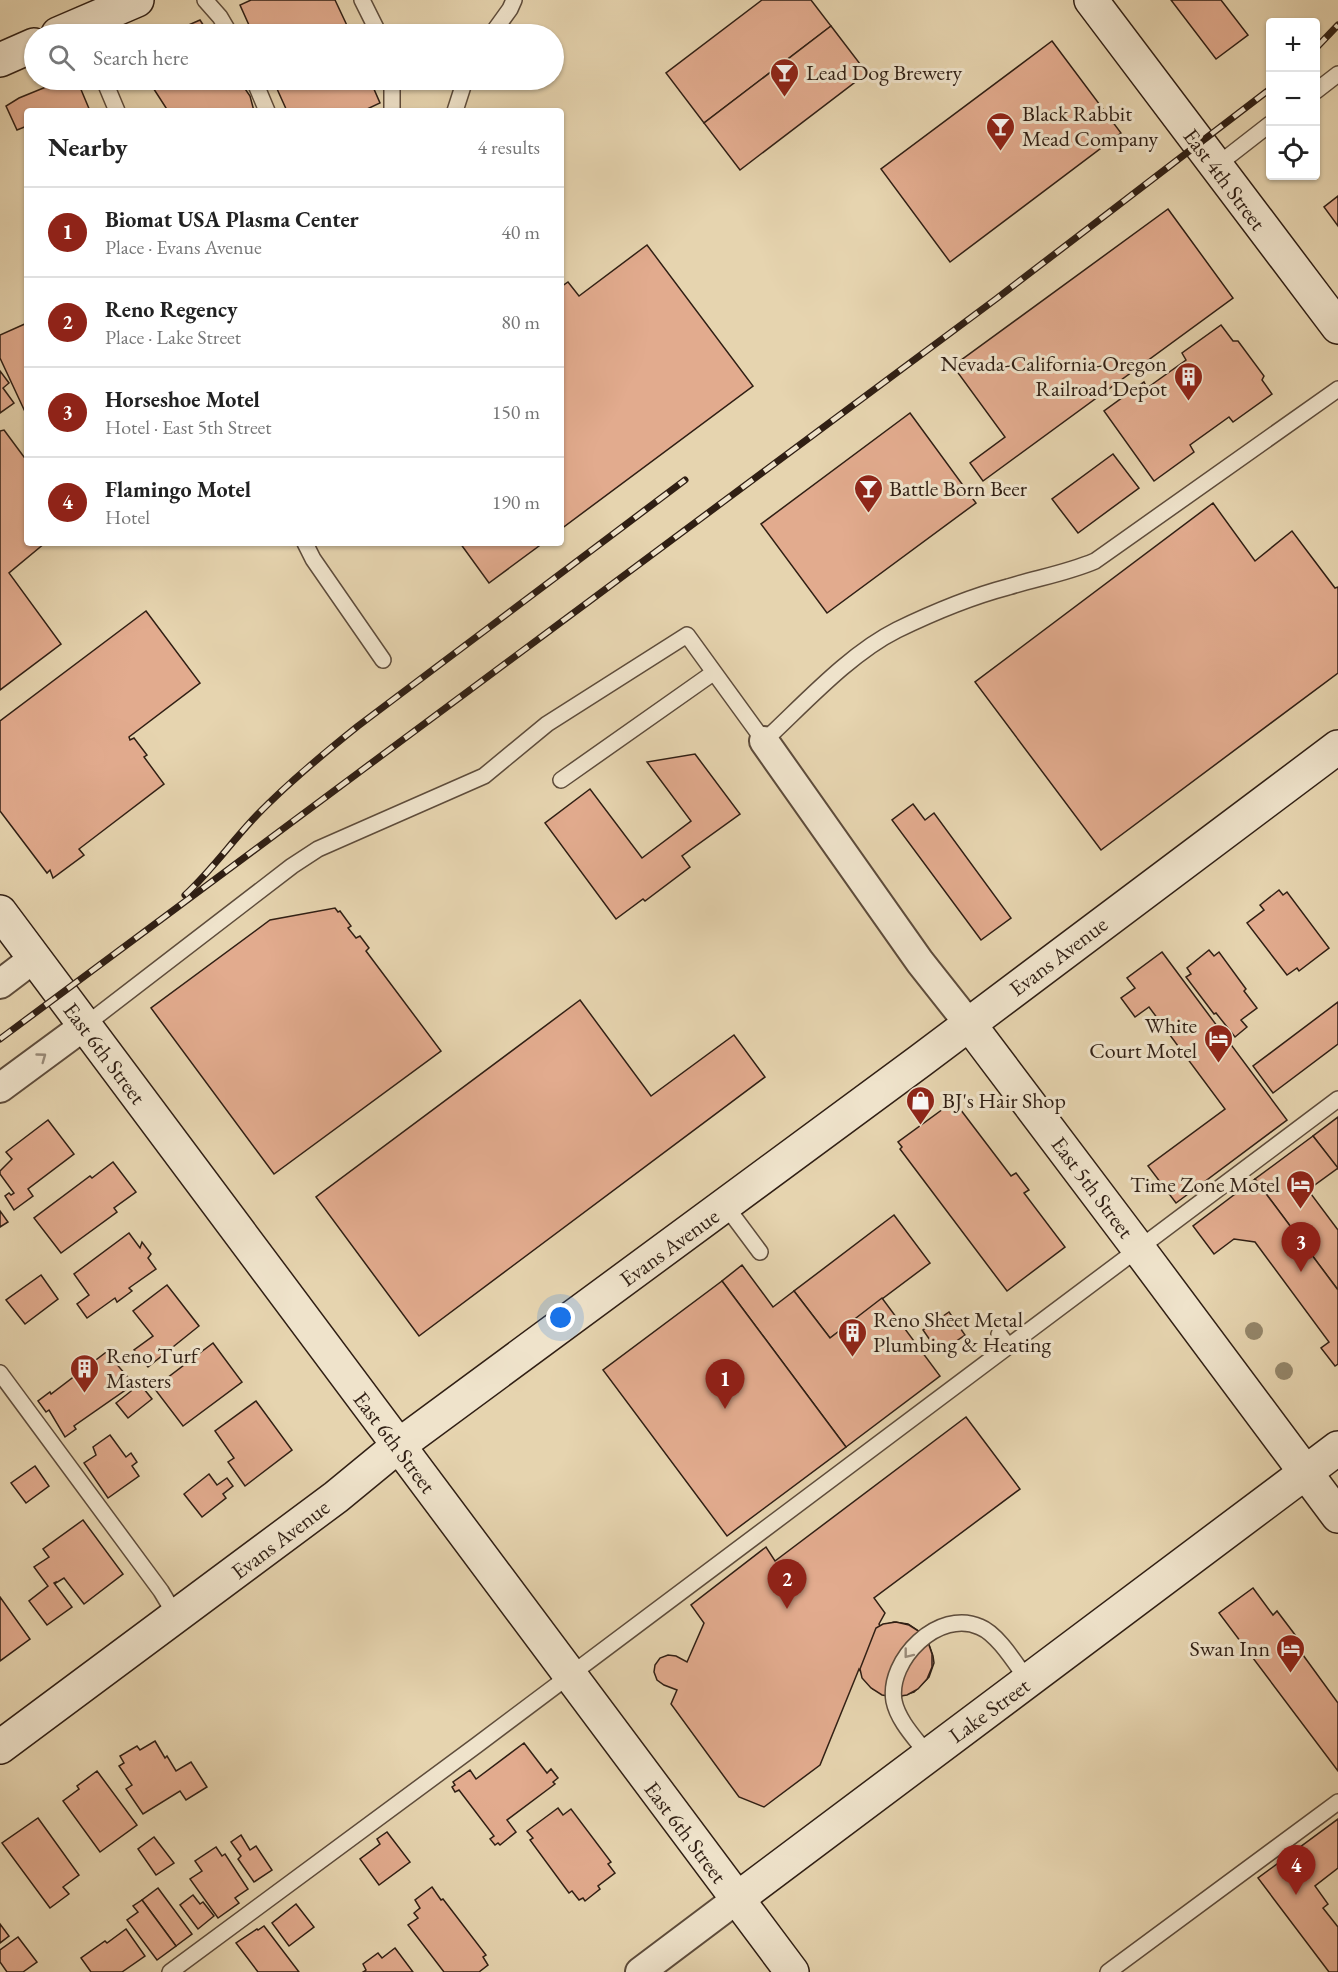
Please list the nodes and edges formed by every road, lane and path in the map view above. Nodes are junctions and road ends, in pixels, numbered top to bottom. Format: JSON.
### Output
{"nodes":[{"id":1,"x":137,"y":0,"type":"edge"},
{"id":2,"x":205,"y":0,"type":"edge"},
{"id":3,"x":362,"y":0,"type":"edge"},
{"id":4,"x":514,"y":0,"type":"edge"},
{"id":5,"x":1091,"y":0,"type":"edge"},
{"id":6,"x":88,"y":24,"type":"edge"},
{"id":7,"x":224,"y":24,"type":"edge"},
{"id":8,"x":374,"y":24,"type":"edge"},
{"id":9,"x":499,"y":24,"type":"edge"},
{"id":10,"x":24,"y":49,"type":"edge"},
{"id":11,"x":0,"y":60,"type":"edge"},
{"id":12,"x":1338,"y":74,"type":"edge"},
{"id":13,"x":1320,"y":88,"type":"edge"},
{"id":14,"x":108,"y":90,"type":"edge"},
{"id":15,"x":258,"y":90,"type":"edge"},
{"id":16,"x":392,"y":90,"type":"edge"},
{"id":17,"x":462,"y":90,"type":"edge"},
{"id":18,"x":116,"y":108,"type":"edge"},
{"id":19,"x":266,"y":108,"type":"edge"},
{"id":20,"x":392,"y":108,"type":"edge"},
{"id":21,"x":456,"y":108,"type":"edge"},
{"id":22,"x":1267,"y":126,"type":"edge"},
{"id":23,"x":1216,"y":166,"type":"junction"},
{"id":24,"x":1338,"y":327,"type":"edge"},
{"id":25,"x":1338,"y":389,"type":"edge"},
{"id":26,"x":306,"y":546,"type":"edge"},
{"id":27,"x":383,"y":660,"type":"dead end"},
{"id":28,"x":713,"y":673,"type":"junction"},
{"id":29,"x":764,"y":741,"type":"junction"},
{"id":30,"x":1338,"y":747,"type":"edge"},
{"id":31,"x":561,"y":780,"type":"dead end"},
{"id":32,"x":0,"y":912,"type":"edge"},
{"id":33,"x":33,"y":959,"type":"junction"},
{"id":34,"x":0,"y":984,"type":"edge"},
{"id":35,"x":969,"y":1024,"type":"junction"},
{"id":36,"x":84,"y":1026,"type":"junction"},
{"id":37,"x":0,"y":1088,"type":"edge"},
{"id":38,"x":1338,"y":1099,"type":"edge"},
{"id":39,"x":725,"y":1205,"type":"junction"},
{"id":40,"x":1138,"y":1248,"type":"junction"},
{"id":41,"x":760,"y":1252,"type":"dead end"},
{"id":42,"x":0,"y":1373,"type":"edge"},
{"id":43,"x":399,"y":1446,"type":"junction"},
{"id":44,"x":1338,"y":1448,"type":"edge"},
{"id":45,"x":1306,"y":1472,"type":"junction"},
{"id":46,"x":1338,"y":1516,"type":"edge"},
{"id":47,"x":176,"y":1616,"type":"junction"},
{"id":48,"x":570,"y":1676,"type":"junction"},
{"id":49,"x":1029,"y":1682,"type":"junction"},
{"id":50,"x":0,"y":1747,"type":"edge"},
{"id":51,"x":928,"y":1755,"type":"junction"},
{"id":52,"x":1338,"y":1802,"type":"edge"},
{"id":53,"x":737,"y":1899,"type":"junction"},
{"id":54,"x":170,"y":1972,"type":"edge"},
{"id":55,"x":640,"y":1972,"type":"edge"},
{"id":56,"x":792,"y":1972,"type":"edge"},
{"id":57,"x":1108,"y":1972,"type":"edge"}],
"edges":[{"from":1,"to":6,"type":"street"},
{"from":2,"to":7,"type":"lane"},
{"from":3,"to":8,"type":"lane"},
{"from":4,"to":9,"type":"lane"},
{"from":5,"to":23,"type":"street","name":"East 4th Street"},
{"from":10,"to":11,"type":"street"},
{"from":12,"to":13,"type":"lane"},
{"from":14,"to":18,"type":"lane"},
{"from":15,"to":19,"type":"lane"},
{"from":16,"to":20,"type":"lane"},
{"from":17,"to":21,"type":"lane"},
{"from":22,"to":23,"type":"lane"},
{"from":23,"to":24,"type":"street","name":"East 4th Street"},
{"from":25,"to":29,"type":"lane"},
{"from":26,"to":27,"type":"lane"},
{"from":28,"to":29,"type":"lane"},
{"from":28,"to":31,"type":"lane"},
{"from":28,"to":36,"type":"lane"},
{"from":29,"to":35,"type":"street","name":"East 5th Street"},
{"from":30,"to":35,"type":"street","name":"Evans Avenue"},
{"from":32,"to":33,"type":"street","name":"East 6th Street"},
{"from":33,"to":34,"type":"street"},
{"from":33,"to":36,"type":"street","name":"East 6th Street"},
{"from":35,"to":39,"type":"street","name":"Evans Avenue"},
{"from":35,"to":40,"type":"street","name":"East 5th Street"},
{"from":37,"to":36,"type":"street","one_way":true},
{"from":36,"to":43,"type":"street","name":"East 6th Street"},
{"from":38,"to":40,"type":"lane"},
{"from":39,"to":41,"type":"lane"},
{"from":39,"to":43,"type":"street","name":"Evans Avenue"},
{"from":40,"to":45,"type":"street","name":"East 5th Street"},
{"from":40,"to":48,"type":"lane"},
{"from":42,"to":47,"type":"lane"},
{"from":43,"to":47,"type":"street","name":"Evans Avenue"},
{"from":43,"to":48,"type":"street","name":"East 6th Street"},
{"from":44,"to":45,"type":"street","name":"Lake Street"},
{"from":45,"to":46,"type":"street","name":"East 5th Street"},
{"from":45,"to":49,"type":"street","name":"Lake Street"},
{"from":47,"to":50,"type":"street","name":"Evans Avenue"},
{"from":48,"to":53,"type":"street","name":"East 6th Street"},
{"from":48,"to":54,"type":"lane"},
{"from":49,"to":51,"type":"street","name":"Lake Street"},
{"from":49,"to":51,"type":"lane","one_way":true},
{"from":51,"to":53,"type":"street","name":"Lake Street"},
{"from":52,"to":57,"type":"lane"},
{"from":53,"to":55,"type":"street","name":"Lake Street"},
{"from":53,"to":56,"type":"street","name":"East 6th Street"}]}
